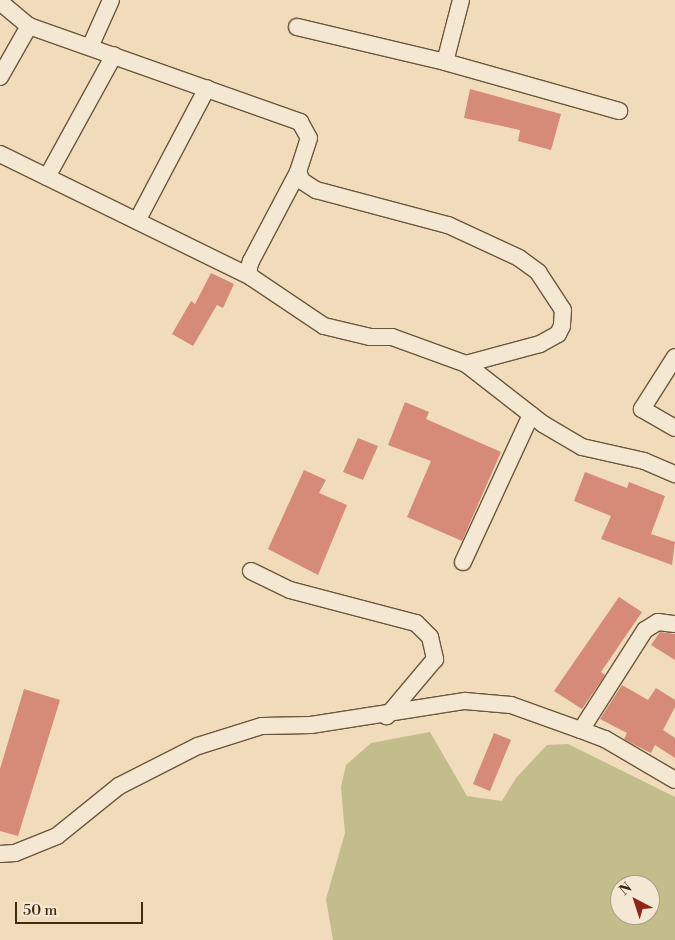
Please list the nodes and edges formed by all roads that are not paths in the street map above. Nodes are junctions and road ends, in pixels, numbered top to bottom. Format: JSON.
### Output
{"nodes":[{"id":1,"x":111,"y":0,"type":"edge"},
{"id":2,"x":462,"y":0,"type":"edge"},
{"id":3,"x":0,"y":2,"type":"edge"},
{"id":4,"x":29,"y":26,"type":"junction"},
{"id":5,"x":297,"y":27,"type":"dead end"},
{"id":6,"x":90,"y":46,"type":"junction"},
{"id":7,"x":114,"y":55,"type":"junction"},
{"id":8,"x":444,"y":62,"type":"junction"},
{"id":9,"x":0,"y":77,"type":"edge"},
{"id":10,"x":207,"y":88,"type":"junction"},
{"id":11,"x":619,"y":111,"type":"dead end"},
{"id":12,"x":1,"y":155,"type":"edge"},
{"id":13,"x":298,"y":172,"type":"junction"},
{"id":14,"x":47,"y":177,"type":"junction"},
{"id":15,"x":137,"y":221,"type":"junction"},
{"id":16,"x":252,"y":278,"type":"junction"},
{"id":17,"x":675,"y":357,"type":"edge"},
{"id":18,"x":466,"y":364,"type":"junction"},
{"id":19,"x":531,"y":414,"type":"junction"},
{"id":20,"x":675,"y":428,"type":"edge"},
{"id":21,"x":675,"y":474,"type":"edge"},
{"id":22,"x":463,"y":562,"type":"dead end"},
{"id":23,"x":251,"y":571,"type":"dead end"},
{"id":24,"x":675,"y":624,"type":"edge"},
{"id":25,"x":387,"y":716,"type":"junction"},
{"id":26,"x":581,"y":730,"type":"junction"},
{"id":27,"x":675,"y":780,"type":"edge"},
{"id":28,"x":0,"y":854,"type":"edge"}],
"edges":[{"from":1,"to":6,"type":"street"},
{"from":2,"to":8,"type":"street"},
{"from":3,"to":4,"type":"street"},
{"from":4,"to":6,"type":"street"},
{"from":4,"to":9,"type":"street"},
{"from":5,"to":8,"type":"street"},
{"from":6,"to":7,"type":"street"},
{"from":7,"to":10,"type":"street"},
{"from":7,"to":14,"type":"street"},
{"from":8,"to":11,"type":"street"},
{"from":10,"to":13,"type":"street"},
{"from":10,"to":15,"type":"street"},
{"from":12,"to":14,"type":"street"},
{"from":13,"to":16,"type":"street"},
{"from":13,"to":18,"type":"street"},
{"from":14,"to":15,"type":"street"},
{"from":15,"to":16,"type":"street"},
{"from":16,"to":18,"type":"street"},
{"from":17,"to":20,"type":"street"},
{"from":18,"to":19,"type":"street"},
{"from":19,"to":21,"type":"street"},
{"from":19,"to":22,"type":"street"},
{"from":23,"to":25,"type":"street"},
{"from":24,"to":26,"type":"street"},
{"from":25,"to":26,"type":"street"},
{"from":25,"to":28,"type":"street"},
{"from":26,"to":27,"type":"street"}]}
